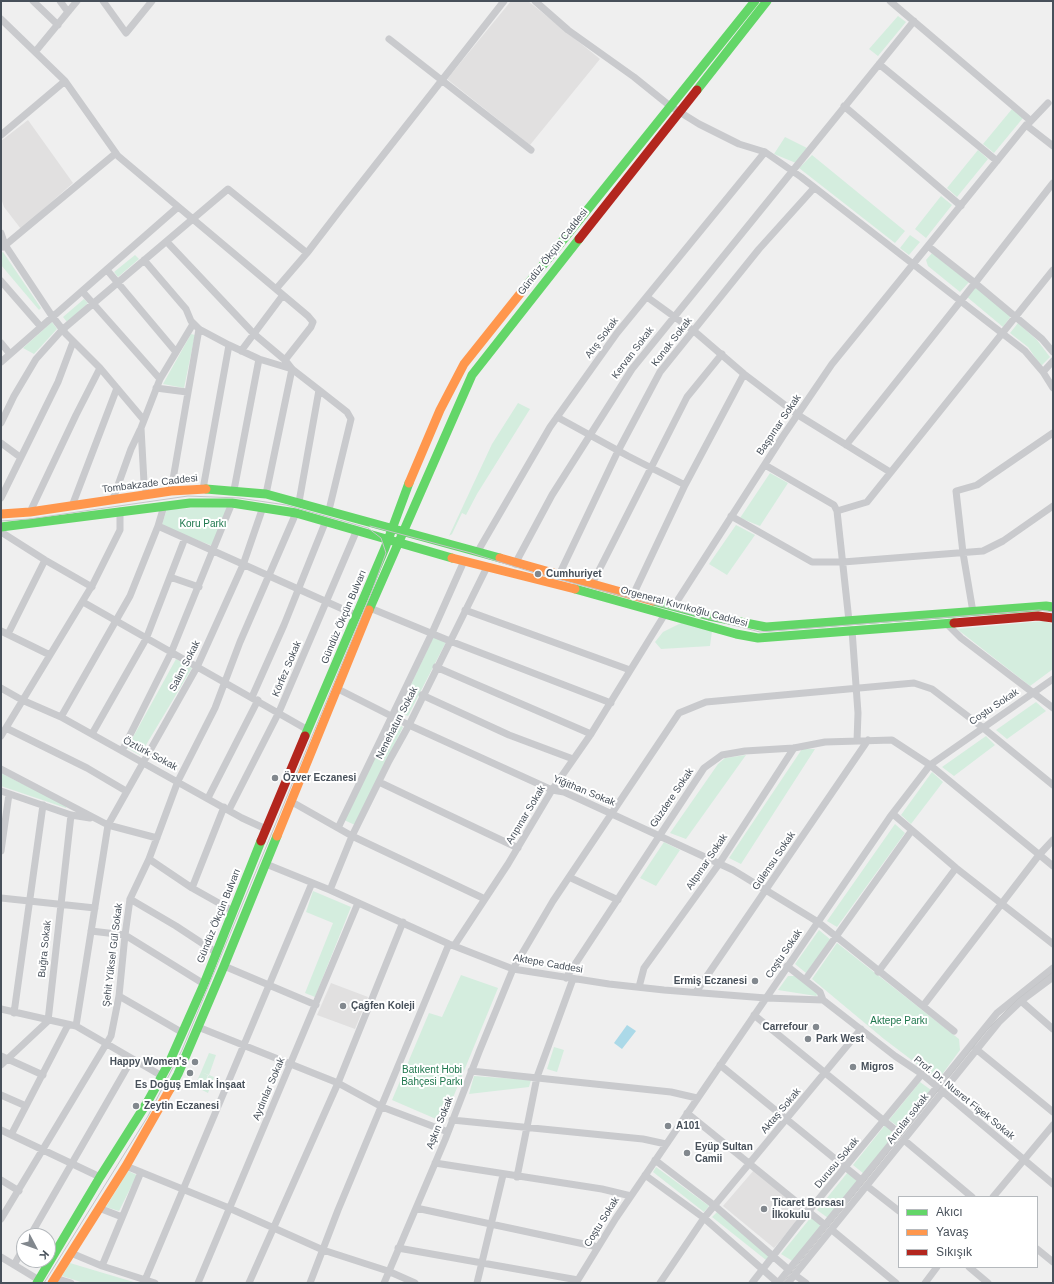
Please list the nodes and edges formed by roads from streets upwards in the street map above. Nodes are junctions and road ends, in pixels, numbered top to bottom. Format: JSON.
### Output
{"nodes":[{"id":1,"x":33,"y":1,"type":"edge"},
{"id":2,"x":60,"y":1,"type":"edge"},
{"id":3,"x":77,"y":1,"type":"edge"},
{"id":4,"x":103,"y":1,"type":"edge"},
{"id":5,"x":152,"y":1,"type":"edge"},
{"id":6,"x":504,"y":1,"type":"edge"},
{"id":7,"x":535,"y":1,"type":"edge"},
{"id":8,"x":755,"y":1,"type":"edge"},
{"id":9,"x":767,"y":1,"type":"edge"},
{"id":10,"x":890,"y":1,"type":"edge"},
{"id":11,"x":68,"y":12,"type":"junction"},
{"id":12,"x":1,"y":19,"type":"edge"},
{"id":13,"x":914,"y":21,"type":"junction"},
{"id":14,"x":58,"y":25,"type":"junction"},
{"id":15,"x":388,"y":39,"type":"dead end"},
{"id":16,"x":35,"y":52,"type":"junction"},
{"id":17,"x":879,"y":64,"type":"junction"},
{"id":18,"x":442,"y":80,"type":"junction"},
{"id":19,"x":65,"y":81,"type":"junction"},
{"id":20,"x":1048,"y":103,"type":"dead end"},
{"id":21,"x":670,"y":106,"type":"junction"},
{"id":22,"x":844,"y":106,"type":"junction"},
{"id":23,"x":679,"y":112,"type":"junction"},
{"id":24,"x":1029,"y":123,"type":"junction"},
{"id":25,"x":1,"y":135,"type":"edge"},
{"id":26,"x":1053,"y":146,"type":"edge"},
{"id":27,"x":531,"y":150,"type":"dead end"},
{"id":28,"x":765,"y":152,"type":"junction"},
{"id":29,"x":116,"y":153,"type":"junction"},
{"id":30,"x":997,"y":161,"type":"junction"},
{"id":31,"x":792,"y":170,"type":"junction"},
{"id":32,"x":1053,"y":183,"type":"edge"},
{"id":33,"x":814,"y":188,"type":"junction"},
{"id":34,"x":961,"y":206,"type":"junction"},
{"id":35,"x":178,"y":207,"type":"junction"},
{"id":36,"x":194,"y":218,"type":"junction"},
{"id":37,"x":1,"y":233,"type":"edge"},
{"id":38,"x":167,"y":242,"type":"junction"},
{"id":39,"x":3,"y":246,"type":"edge"},
{"id":40,"x":928,"y":246,"type":"junction"},
{"id":41,"x":308,"y":253,"type":"junction"},
{"id":42,"x":144,"y":260,"type":"junction"},
{"id":43,"x":913,"y":264,"type":"junction"},
{"id":44,"x":107,"y":270,"type":"junction"},
{"id":45,"x":1053,"y":270,"type":"edge"},
{"id":46,"x":1,"y":281,"type":"edge"},
{"id":47,"x":118,"y":281,"type":"junction"},
{"id":48,"x":975,"y":283,"type":"junction"},
{"id":49,"x":276,"y":289,"type":"junction"},
{"id":50,"x":82,"y":291,"type":"junction"},
{"id":51,"x":283,"y":295,"type":"junction"},
{"id":52,"x":647,"y":297,"type":"junction"},
{"id":53,"x":960,"y":301,"type":"junction"},
{"id":54,"x":93,"y":304,"type":"junction"},
{"id":55,"x":52,"y":316,"type":"junction"},
{"id":56,"x":674,"y":316,"type":"junction"},
{"id":57,"x":1016,"y":316,"type":"junction"},
{"id":58,"x":41,"y":326,"type":"junction"},
{"id":59,"x":196,"y":326,"type":"junction"},
{"id":60,"x":62,"y":330,"type":"junction"},
{"id":61,"x":694,"y":331,"type":"junction"},
{"id":62,"x":254,"y":334,"type":"junction"},
{"id":63,"x":1003,"y":334,"type":"junction"},
{"id":64,"x":73,"y":342,"type":"junction"},
{"id":65,"x":1,"y":343,"type":"edge"},
{"id":66,"x":229,"y":345,"type":"junction"},
{"id":67,"x":241,"y":351,"type":"junction"},
{"id":68,"x":176,"y":352,"type":"junction"},
{"id":69,"x":1053,"y":352,"type":"edge"},
{"id":70,"x":10,"y":354,"type":"junction"},
{"id":71,"x":722,"y":354,"type":"junction"},
{"id":72,"x":259,"y":359,"type":"junction"},
{"id":73,"x":285,"y":360,"type":"junction"},
{"id":74,"x":1053,"y":361,"type":"edge"},
{"id":75,"x":1,"y":362,"type":"edge"},
{"id":76,"x":100,"y":368,"type":"junction"},
{"id":77,"x":292,"y":369,"type":"junction"},
{"id":78,"x":1043,"y":372,"type":"junction"},
{"id":79,"x":744,"y":374,"type":"junction"},
{"id":80,"x":160,"y":379,"type":"junction"},
{"id":81,"x":117,"y":388,"type":"junction"},
{"id":82,"x":156,"y":388,"type":"junction"},
{"id":83,"x":1053,"y":388,"type":"edge"},
{"id":84,"x":319,"y":390,"type":"junction"},
{"id":85,"x":187,"y":392,"type":"junction"},
{"id":86,"x":798,"y":414,"type":"junction"},
{"id":87,"x":557,"y":417,"type":"junction"},
{"id":88,"x":143,"y":419,"type":"junction"},
{"id":89,"x":1,"y":423,"type":"edge"},
{"id":90,"x":141,"y":430,"type":"junction"},
{"id":91,"x":1053,"y":433,"type":"edge"},
{"id":92,"x":589,"y":435,"type":"junction"},
{"id":93,"x":1,"y":443,"type":"edge"},
{"id":94,"x":846,"y":445,"type":"junction"},
{"id":95,"x":618,"y":451,"type":"junction"},
{"id":96,"x":20,"y":457,"type":"junction"},
{"id":97,"x":765,"y":465,"type":"junction"},
{"id":98,"x":651,"y":468,"type":"junction"},
{"id":99,"x":890,"y":472,"type":"junction"},
{"id":100,"x":685,"y":485,"type":"junction"},
{"id":101,"x":203,"y":489,"type":"junction"},
{"id":102,"x":234,"y":490,"type":"junction"},
{"id":103,"x":171,"y":491,"type":"junction"},
{"id":104,"x":266,"y":494,"type":"junction"},
{"id":105,"x":147,"y":495,"type":"junction"},
{"id":106,"x":1,"y":498,"type":"edge"},
{"id":107,"x":113,"y":499,"type":"junction"},
{"id":108,"x":299,"y":502,"type":"junction"},
{"id":109,"x":232,"y":503,"type":"junction"},
{"id":110,"x":72,"y":506,"type":"junction"},
{"id":111,"x":164,"y":506,"type":"junction"},
{"id":112,"x":1053,"y":506,"type":"edge"},
{"id":113,"x":263,"y":508,"type":"junction"},
{"id":114,"x":330,"y":510,"type":"junction"},
{"id":115,"x":120,"y":511,"type":"junction"},
{"id":116,"x":30,"y":512,"type":"junction"},
{"id":117,"x":837,"y":512,"type":"junction"},
{"id":118,"x":1,"y":514,"type":"edge"},
{"id":119,"x":296,"y":514,"type":"junction"},
{"id":120,"x":731,"y":516,"type":"junction"},
{"id":121,"x":325,"y":523,"type":"junction"},
{"id":122,"x":158,"y":526,"type":"junction"},
{"id":123,"x":1,"y":527,"type":"edge"},
{"id":124,"x":393,"y":530,"type":"junction"},
{"id":125,"x":1,"y":532,"type":"edge"},
{"id":126,"x":404,"y":532,"type":"junction"},
{"id":127,"x":360,"y":533,"type":"junction"},
{"id":128,"x":185,"y":538,"type":"junction"},
{"id":129,"x":388,"y":540,"type":"junction"},
{"id":130,"x":400,"y":543,"type":"junction"},
{"id":131,"x":478,"y":551,"type":"junction"},
{"id":132,"x":213,"y":552,"type":"junction"},
{"id":133,"x":963,"y":553,"type":"junction"},
{"id":134,"x":45,"y":560,"type":"junction"},
{"id":135,"x":464,"y":561,"type":"junction"},
{"id":136,"x":843,"y":562,"type":"junction"},
{"id":137,"x":515,"y":564,"type":"junction"},
{"id":138,"x":243,"y":565,"type":"junction"},
{"id":139,"x":487,"y":568,"type":"junction"},
{"id":140,"x":559,"y":575,"type":"junction"},
{"id":141,"x":268,"y":576,"type":"junction"},
{"id":142,"x":170,"y":577,"type":"junction"},
{"id":143,"x":592,"y":584,"type":"junction"},
{"id":144,"x":92,"y":587,"type":"junction"},
{"id":145,"x":199,"y":587,"type":"junction"},
{"id":146,"x":298,"y":590,"type":"junction"},
{"id":147,"x":633,"y":595,"type":"junction"},
{"id":148,"x":83,"y":602,"type":"junction"},
{"id":149,"x":326,"y":602,"type":"junction"},
{"id":150,"x":674,"y":606,"type":"junction"},
{"id":151,"x":1053,"y":607,"type":"edge"},
{"id":152,"x":370,"y":608,"type":"junction"},
{"id":153,"x":465,"y":610,"type":"junction"},
{"id":154,"x":973,"y":612,"type":"junction"},
{"id":155,"x":665,"y":614,"type":"junction"},
{"id":156,"x":356,"y":615,"type":"junction"},
{"id":157,"x":1053,"y":618,"type":"edge"},
{"id":158,"x":116,"y":622,"type":"junction"},
{"id":159,"x":946,"y":623,"type":"junction"},
{"id":160,"x":850,"y":625,"type":"junction"},
{"id":161,"x":1,"y":631,"type":"edge"},
{"id":162,"x":8,"y":634,"type":"junction"},
{"id":163,"x":432,"y":634,"type":"junction"},
{"id":164,"x":146,"y":638,"type":"junction"},
{"id":165,"x":450,"y":641,"type":"junction"},
{"id":166,"x":171,"y":653,"type":"junction"},
{"id":167,"x":50,"y":655,"type":"junction"},
{"id":168,"x":197,"y":667,"type":"junction"},
{"id":169,"x":436,"y":667,"type":"junction"},
{"id":170,"x":630,"y":670,"type":"junction"},
{"id":171,"x":1053,"y":679,"type":"edge"},
{"id":172,"x":225,"y":683,"type":"junction"},
{"id":173,"x":856,"y":687,"type":"junction"},
{"id":174,"x":1,"y":688,"type":"edge"},
{"id":175,"x":338,"y":689,"type":"junction"},
{"id":176,"x":1033,"y":693,"type":"junction"},
{"id":177,"x":422,"y":695,"type":"junction"},
{"id":178,"x":255,"y":698,"type":"junction"},
{"id":179,"x":22,"y":700,"type":"junction"},
{"id":180,"x":610,"y":703,"type":"junction"},
{"id":181,"x":1053,"y":708,"type":"edge"},
{"id":182,"x":279,"y":712,"type":"junction"},
{"id":183,"x":392,"y":716,"type":"junction"},
{"id":184,"x":61,"y":717,"type":"junction"},
{"id":185,"x":409,"y":725,"type":"junction"},
{"id":186,"x":982,"y":727,"type":"junction"},
{"id":187,"x":6,"y":728,"type":"junction"},
{"id":188,"x":308,"y":730,"type":"junction"},
{"id":189,"x":92,"y":734,"type":"junction"},
{"id":190,"x":591,"y":734,"type":"junction"},
{"id":191,"x":1,"y":736,"type":"edge"},
{"id":192,"x":868,"y":740,"type":"junction"},
{"id":193,"x":857,"y":741,"type":"junction"},
{"id":194,"x":794,"y":748,"type":"junction"},
{"id":195,"x":122,"y":750,"type":"junction"},
{"id":196,"x":573,"y":759,"type":"junction"},
{"id":197,"x":144,"y":762,"type":"junction"},
{"id":198,"x":930,"y":765,"type":"junction"},
{"id":199,"x":1,"y":770,"type":"edge"},
{"id":200,"x":178,"y":781,"type":"junction"},
{"id":201,"x":379,"y":782,"type":"junction"},
{"id":202,"x":1053,"y":785,"type":"edge"},
{"id":203,"x":552,"y":790,"type":"junction"},
{"id":204,"x":1,"y":791,"type":"edge"},
{"id":205,"x":126,"y":791,"type":"junction"},
{"id":206,"x":8,"y":794,"type":"junction"},
{"id":207,"x":208,"y":798,"type":"junction"},
{"id":208,"x":292,"y":802,"type":"junction"},
{"id":209,"x":43,"y":805,"type":"junction"},
{"id":210,"x":227,"y":809,"type":"junction"},
{"id":211,"x":612,"y":814,"type":"junction"},
{"id":212,"x":893,"y":814,"type":"junction"},
{"id":213,"x":71,"y":815,"type":"junction"},
{"id":214,"x":96,"y":819,"type":"junction"},
{"id":215,"x":108,"y":825,"type":"junction"},
{"id":216,"x":338,"y":828,"type":"junction"},
{"id":217,"x":266,"y":829,"type":"junction"},
{"id":218,"x":912,"y":830,"type":"junction"},
{"id":219,"x":660,"y":835,"type":"junction"},
{"id":220,"x":352,"y":836,"type":"junction"},
{"id":221,"x":157,"y":838,"type":"junction"},
{"id":222,"x":1053,"y":840,"type":"edge"},
{"id":223,"x":518,"y":848,"type":"junction"},
{"id":224,"x":1,"y":851,"type":"edge"},
{"id":225,"x":1040,"y":855,"type":"junction"},
{"id":226,"x":149,"y":859,"type":"junction"},
{"id":227,"x":266,"y":864,"type":"junction"},
{"id":228,"x":719,"y":864,"type":"junction"},
{"id":229,"x":1053,"y":866,"type":"edge"},
{"id":230,"x":956,"y":868,"type":"junction"},
{"id":231,"x":569,"y":878,"type":"junction"},
{"id":232,"x":312,"y":883,"type":"junction"},
{"id":233,"x":192,"y":888,"type":"junction"},
{"id":234,"x":767,"y":889,"type":"junction"},
{"id":235,"x":330,"y":890,"type":"junction"},
{"id":236,"x":1,"y":898,"type":"edge"},
{"id":237,"x":486,"y":899,"type":"junction"},
{"id":238,"x":130,"y":900,"type":"junction"},
{"id":239,"x":618,"y":900,"type":"junction"},
{"id":240,"x":31,"y":901,"type":"junction"},
{"id":241,"x":358,"y":903,"type":"junction"},
{"id":242,"x":1003,"y":903,"type":"junction"},
{"id":243,"x":61,"y":904,"type":"junction"},
{"id":244,"x":95,"y":908,"type":"junction"},
{"id":245,"x":233,"y":911,"type":"junction"},
{"id":246,"x":403,"y":922,"type":"junction"},
{"id":247,"x":818,"y":922,"type":"junction"},
{"id":248,"x":91,"y":931,"type":"junction"},
{"id":249,"x":125,"y":934,"type":"junction"},
{"id":250,"x":836,"y":936,"type":"junction"},
{"id":251,"x":1053,"y":944,"type":"edge"},
{"id":252,"x":452,"y":945,"type":"junction"},
{"id":253,"x":217,"y":952,"type":"junction"},
{"id":254,"x":224,"y":966,"type":"junction"},
{"id":255,"x":787,"y":966,"type":"junction"},
{"id":256,"x":1053,"y":968,"type":"edge"},
{"id":257,"x":513,"y":969,"type":"junction"},
{"id":258,"x":878,"y":972,"type":"junction"},
{"id":259,"x":1053,"y":977,"type":"edge"},
{"id":260,"x":570,"y":978,"type":"junction"},
{"id":261,"x":804,"y":980,"type":"junction"},
{"id":262,"x":204,"y":984,"type":"junction"},
{"id":263,"x":270,"y":985,"type":"junction"},
{"id":264,"x":639,"y":988,"type":"junction"},
{"id":265,"x":696,"y":992,"type":"junction"},
{"id":266,"x":119,"y":996,"type":"junction"},
{"id":267,"x":766,"y":998,"type":"junction"},
{"id":268,"x":823,"y":1000,"type":"junction"},
{"id":269,"x":1021,"y":1001,"type":"junction"},
{"id":270,"x":316,"y":1005,"type":"junction"},
{"id":271,"x":923,"y":1006,"type":"junction"},
{"id":272,"x":1,"y":1009,"type":"edge"},
{"id":273,"x":14,"y":1013,"type":"junction"},
{"id":274,"x":754,"y":1016,"type":"junction"},
{"id":275,"x":48,"y":1021,"type":"junction"},
{"id":276,"x":72,"y":1026,"type":"junction"},
{"id":277,"x":198,"y":1027,"type":"junction"},
{"id":278,"x":861,"y":1029,"type":"junction"},
{"id":279,"x":1053,"y":1029,"type":"edge"},
{"id":280,"x":954,"y":1031,"type":"dead end"},
{"id":281,"x":183,"y":1034,"type":"junction"},
{"id":282,"x":107,"y":1044,"type":"junction"},
{"id":283,"x":244,"y":1045,"type":"junction"},
{"id":284,"x":976,"y":1049,"type":"junction"},
{"id":285,"x":4,"y":1057,"type":"edge"},
{"id":286,"x":132,"y":1059,"type":"junction"},
{"id":287,"x":290,"y":1065,"type":"junction"},
{"id":288,"x":720,"y":1065,"type":"junction"},
{"id":289,"x":1,"y":1066,"type":"edge"},
{"id":290,"x":471,"y":1071,"type":"junction"},
{"id":291,"x":825,"y":1073,"type":"junction"},
{"id":292,"x":922,"y":1074,"type":"junction"},
{"id":293,"x":43,"y":1075,"type":"junction"},
{"id":294,"x":162,"y":1076,"type":"junction"},
{"id":295,"x":537,"y":1076,"type":"junction"},
{"id":296,"x":338,"y":1083,"type":"junction"},
{"id":297,"x":940,"y":1088,"type":"junction"},
{"id":298,"x":1,"y":1095,"type":"edge"},
{"id":299,"x":697,"y":1098,"type":"junction"},
{"id":300,"x":26,"y":1106,"type":"junction"},
{"id":301,"x":382,"y":1107,"type":"junction"},
{"id":302,"x":1053,"y":1112,"type":"edge"},
{"id":303,"x":687,"y":1113,"type":"junction"},
{"id":304,"x":452,"y":1120,"type":"junction"},
{"id":305,"x":787,"y":1120,"type":"junction"},
{"id":306,"x":885,"y":1121,"type":"junction"},
{"id":307,"x":1053,"y":1125,"type":"edge"},
{"id":308,"x":528,"y":1128,"type":"junction"},
{"id":309,"x":1,"y":1130,"type":"edge"},
{"id":310,"x":448,"y":1132,"type":"junction"},
{"id":311,"x":899,"y":1133,"type":"junction"},
{"id":312,"x":11,"y":1135,"type":"junction"},
{"id":313,"x":904,"y":1140,"type":"junction"},
{"id":314,"x":666,"y":1144,"type":"junction"},
{"id":315,"x":44,"y":1150,"type":"junction"},
{"id":316,"x":655,"y":1160,"type":"junction"},
{"id":317,"x":1024,"y":1160,"type":"junction"},
{"id":318,"x":72,"y":1163,"type":"junction"},
{"id":319,"x":435,"y":1163,"type":"junction"},
{"id":320,"x":751,"y":1163,"type":"junction"},
{"id":321,"x":126,"y":1166,"type":"junction"},
{"id":322,"x":846,"y":1167,"type":"junction"},
{"id":323,"x":141,"y":1172,"type":"junction"},
{"id":324,"x":503,"y":1175,"type":"junction"},
{"id":325,"x":645,"y":1175,"type":"junction"},
{"id":326,"x":100,"y":1177,"type":"junction"},
{"id":327,"x":517,"y":1177,"type":"junction"},
{"id":328,"x":1,"y":1180,"type":"edge"},
{"id":329,"x":861,"y":1180,"type":"junction"},
{"id":330,"x":1053,"y":1184,"type":"edge"},
{"id":331,"x":867,"y":1186,"type":"junction"},
{"id":332,"x":183,"y":1189,"type":"junction"},
{"id":333,"x":19,"y":1191,"type":"junction"},
{"id":334,"x":631,"y":1196,"type":"junction"},
{"id":335,"x":971,"y":1196,"type":"edge"},
{"id":336,"x":994,"y":1196,"type":"edge"},
{"id":337,"x":715,"y":1206,"type":"junction"},
{"id":338,"x":99,"y":1208,"type":"junction"},
{"id":339,"x":229,"y":1208,"type":"junction"},
{"id":340,"x":416,"y":1208,"type":"junction"},
{"id":341,"x":898,"y":1210,"type":"edge"},
{"id":342,"x":809,"y":1212,"type":"junction"},
{"id":343,"x":2,"y":1217,"type":"edge"},
{"id":344,"x":122,"y":1217,"type":"junction"},
{"id":345,"x":704,"y":1218,"type":"junction"},
{"id":346,"x":491,"y":1224,"type":"junction"},
{"id":347,"x":825,"y":1224,"type":"junction"},
{"id":348,"x":273,"y":1227,"type":"junction"},
{"id":349,"x":35,"y":1228,"type":"edge"},
{"id":350,"x":832,"y":1230,"type":"junction"},
{"id":351,"x":598,"y":1247,"type":"junction"},
{"id":352,"x":398,"y":1248,"type":"junction"},
{"id":353,"x":323,"y":1250,"type":"junction"},
{"id":354,"x":1038,"y":1250,"type":"edge"},
{"id":355,"x":71,"y":1253,"type":"junction"},
{"id":356,"x":774,"y":1255,"type":"junction"},
{"id":357,"x":1,"y":1257,"type":"edge"},
{"id":358,"x":16,"y":1261,"type":"edge"},
{"id":359,"x":481,"y":1261,"type":"junction"},
{"id":360,"x":1053,"y":1262,"type":"edge"},
{"id":361,"x":14,"y":1265,"type":"junction"},
{"id":362,"x":102,"y":1266,"type":"junction"},
{"id":363,"x":936,"y":1268,"type":"edge"},
{"id":364,"x":970,"y":1268,"type":"edge"},
{"id":365,"x":763,"y":1269,"type":"junction"},
{"id":366,"x":789,"y":1270,"type":"junction"},
{"id":367,"x":388,"y":1271,"type":"junction"},
{"id":368,"x":795,"y":1275,"type":"junction"},
{"id":369,"x":145,"y":1280,"type":"junction"},
{"id":370,"x":54,"y":1281,"type":"edge"},
{"id":371,"x":577,"y":1281,"type":"edge"},
{"id":372,"x":38,"y":1282,"type":"edge"},
{"id":373,"x":71,"y":1283,"type":"edge"},
{"id":374,"x":155,"y":1283,"type":"edge"},
{"id":375,"x":198,"y":1283,"type":"edge"},
{"id":376,"x":249,"y":1283,"type":"edge"},
{"id":377,"x":310,"y":1283,"type":"edge"},
{"id":378,"x":384,"y":1283,"type":"edge"},
{"id":379,"x":416,"y":1283,"type":"edge"},
{"id":380,"x":477,"y":1283,"type":"edge"},
{"id":381,"x":660,"y":1283,"type":"edge"},
{"id":382,"x":752,"y":1283,"type":"edge"},
{"id":383,"x":778,"y":1283,"type":"edge"},
{"id":384,"x":788,"y":1283,"type":"edge"},
{"id":385,"x":806,"y":1283,"type":"edge"},
{"id":386,"x":896,"y":1283,"type":"edge"},
{"id":387,"x":925,"y":1283,"type":"edge"},
{"id":388,"x":988,"y":1283,"type":"edge"}],
"edges":[{"from":1,"to":14,"type":"street"},
{"from":2,"to":11,"type":"street"},
{"from":3,"to":11,"type":"street"},
{"from":4,"to":5,"type":"street"},
{"from":6,"to":18,"type":"street"},
{"from":7,"to":21,"type":"street"},
{"from":8,"to":21,"type":"street","name":"Gündüz Ökçün Caddesi"},
{"from":9,"to":23,"type":"street","name":"Gündüz Ökçün Caddesi"},
{"from":10,"to":13,"type":"street"},
{"from":11,"to":14,"type":"street"},
{"from":12,"to":16,"type":"street"},
{"from":13,"to":17,"type":"street","name":"Kervan Sokak"},
{"from":13,"to":24,"type":"street"},
{"from":14,"to":16,"type":"street"},
{"from":15,"to":18,"type":"street"},
{"from":16,"to":19,"type":"street"},
{"from":17,"to":22,"type":"street","name":"Kervan Sokak"},
{"from":17,"to":30,"type":"street"},
{"from":18,"to":27,"type":"street"},
{"from":18,"to":41,"type":"street"},
{"from":19,"to":25,"type":"street"},
{"from":19,"to":29,"type":"street"},
{"from":20,"to":24,"type":"street","name":"Başpınar Sokak"},
{"from":21,"to":23,"type":"street"},
{"from":21,"to":124,"type":"street","name":"Gündüz Ökçün Caddesi"},
{"from":22,"to":31,"type":"street","name":"Kervan Sokak"},
{"from":22,"to":34,"type":"street"},
{"from":23,"to":28,"type":"street"},
{"from":23,"to":126,"type":"street","name":"Gündüz Ökçün Caddesi"},
{"from":24,"to":26,"type":"street"},
{"from":24,"to":30,"type":"street","name":"Başpınar Sokak"},
{"from":28,"to":31,"type":"street"},
{"from":28,"to":52,"type":"street","name":"Atış Sokak"},
{"from":29,"to":35,"type":"street"},
{"from":29,"to":39,"type":"street"},
{"from":30,"to":34,"type":"street","name":"Başpınar Sokak"},
{"from":31,"to":33,"type":"street"},
{"from":31,"to":56,"type":"street","name":"Kervan Sokak"},
{"from":32,"to":48,"type":"street"},
{"from":33,"to":43,"type":"street"},
{"from":33,"to":61,"type":"street","name":"Konak Sokak"},
{"from":34,"to":40,"type":"street","name":"Başpınar Sokak"},
{"from":35,"to":36,"type":"street"},
{"from":35,"to":44,"type":"street"},
{"from":36,"to":38,"type":"street"},
{"from":36,"to":41,"type":"street"},
{"from":36,"to":49,"type":"street"},
{"from":37,"to":39,"type":"street"},
{"from":38,"to":42,"type":"street"},
{"from":38,"to":62,"type":"street"},
{"from":39,"to":55,"type":"street"},
{"from":40,"to":43,"type":"street","name":"Başpınar Sokak"},
{"from":40,"to":48,"type":"street"},
{"from":41,"to":49,"type":"street"},
{"from":42,"to":47,"type":"street"},
{"from":42,"to":59,"type":"street"},
{"from":43,"to":53,"type":"street"},
{"from":43,"to":86,"type":"street","name":"Başpınar Sokak"},
{"from":44,"to":47,"type":"street"},
{"from":44,"to":50,"type":"street"},
{"from":45,"to":57,"type":"street"},
{"from":46,"to":58,"type":"street"},
{"from":47,"to":54,"type":"street"},
{"from":47,"to":68,"type":"street"},
{"from":48,"to":53,"type":"street"},
{"from":48,"to":57,"type":"street"},
{"from":49,"to":51,"type":"street"},
{"from":50,"to":54,"type":"street"},
{"from":50,"to":55,"type":"street"},
{"from":51,"to":62,"type":"street"},
{"from":51,"to":73,"type":"street"},
{"from":52,"to":56,"type":"street"},
{"from":52,"to":87,"type":"street","name":"Atış Sokak"},
{"from":53,"to":63,"type":"street"},
{"from":53,"to":94,"type":"street"},
{"from":54,"to":60,"type":"street"},
{"from":54,"to":80,"type":"street"},
{"from":55,"to":58,"type":"street"},
{"from":55,"to":60,"type":"street"},
{"from":56,"to":61,"type":"street"},
{"from":56,"to":92,"type":"street","name":"Kervan Sokak"},
{"from":57,"to":63,"type":"street"},
{"from":57,"to":69,"type":"street"},
{"from":58,"to":70,"type":"street"},
{"from":59,"to":66,"type":"street"},
{"from":59,"to":68,"type":"street"},
{"from":59,"to":85,"type":"street"},
{"from":60,"to":64,"type":"street"},
{"from":60,"to":89,"type":"street"},
{"from":61,"to":71,"type":"street"},
{"from":61,"to":95,"type":"street","name":"Konak Sokak"},
{"from":62,"to":67,"type":"street"},
{"from":62,"to":73,"type":"street"},
{"from":63,"to":78,"type":"street"},
{"from":63,"to":99,"type":"street"},
{"from":64,"to":76,"type":"street"},
{"from":64,"to":96,"type":"street"},
{"from":65,"to":70,"type":"street"},
{"from":66,"to":67,"type":"street"},
{"from":66,"to":101,"type":"street"},
{"from":67,"to":72,"type":"street"},
{"from":68,"to":80,"type":"street"},
{"from":70,"to":75,"type":"street"},
{"from":71,"to":79,"type":"street"},
{"from":71,"to":98,"type":"street"},
{"from":72,"to":77,"type":"street"},
{"from":72,"to":102,"type":"street"},
{"from":73,"to":77,"type":"street"},
{"from":74,"to":78,"type":"street"},
{"from":76,"to":81,"type":"street"},
{"from":76,"to":116,"type":"street"},
{"from":77,"to":84,"type":"street"},
{"from":77,"to":104,"type":"street"},
{"from":78,"to":83,"type":"street"},
{"from":79,"to":86,"type":"street"},
{"from":79,"to":100,"type":"street"},
{"from":80,"to":82,"type":"street"},
{"from":81,"to":88,"type":"street"},
{"from":81,"to":110,"type":"street"},
{"from":82,"to":85,"type":"street"},
{"from":82,"to":88,"type":"street"},
{"from":84,"to":108,"type":"street"},
{"from":84,"to":114,"type":"street"},
{"from":85,"to":103,"type":"street"},
{"from":86,"to":94,"type":"street"},
{"from":86,"to":97,"type":"street","name":"Başpınar Sokak"},
{"from":87,"to":92,"type":"street"},
{"from":87,"to":131,"type":"street","name":"Atış Sokak"},
{"from":88,"to":90,"type":"street"},
{"from":90,"to":105,"type":"street"},
{"from":90,"to":107,"type":"street"},
{"from":91,"to":133,"type":"street"},
{"from":92,"to":95,"type":"street"},
{"from":92,"to":137,"type":"street","name":"Kervan Sokak"},
{"from":93,"to":96,"type":"street"},
{"from":94,"to":99,"type":"street"},
{"from":95,"to":98,"type":"street"},
{"from":95,"to":140,"type":"street","name":"Konak Sokak"},
{"from":96,"to":106,"type":"street"},
{"from":97,"to":117,"type":"street"},
{"from":97,"to":120,"type":"street","name":"Başpınar Sokak"},
{"from":98,"to":100,"type":"street"},
{"from":98,"to":143,"type":"street"},
{"from":99,"to":117,"type":"street"},
{"from":100,"to":147,"type":"street"},
{"from":101,"to":102,"type":"street","name":"Tombakzade Caddesi"},
{"from":101,"to":103,"type":"street","name":"Tombakzade Caddesi"},
{"from":102,"to":104,"type":"street","name":"Tombakzade Caddesi"},
{"from":103,"to":105,"type":"street","name":"Tombakzade Caddesi"},
{"from":104,"to":108,"type":"street","name":"Tombakzade Caddesi"},
{"from":105,"to":107,"type":"street","name":"Tombakzade Caddesi"},
{"from":107,"to":110,"type":"street","name":"Tombakzade Caddesi"},
{"from":108,"to":114,"type":"street","name":"Tombakzade Caddesi"},
{"from":109,"to":111,"type":"street"},
{"from":109,"to":113,"type":"street"},
{"from":109,"to":132,"type":"street"},
{"from":110,"to":116,"type":"street","name":"Tombakzade Caddesi"},
{"from":111,"to":115,"type":"street"},
{"from":111,"to":122,"type":"street"},
{"from":112,"to":133,"type":"street"},
{"from":113,"to":119,"type":"street"},
{"from":113,"to":138,"type":"street","name":"Salim Sokak"},
{"from":114,"to":124,"type":"street","name":"Tombakzade Caddesi"},
{"from":115,"to":123,"type":"street"},
{"from":115,"to":144,"type":"street"},
{"from":116,"to":118,"type":"street","name":"Tombakzade Caddesi"},
{"from":117,"to":136,"type":"street"},
{"from":119,"to":121,"type":"street"},
{"from":119,"to":141,"type":"street","name":"Şehit Yüksel Gül Sokak"},
{"from":120,"to":136,"type":"street"},
{"from":120,"to":150,"type":"street","name":"Başpınar Sokak"},
{"from":121,"to":127,"type":"street"},
{"from":121,"to":146,"type":"street"},
{"from":122,"to":128,"type":"street"},
{"from":122,"to":158,"type":"street"},
{"from":124,"to":126,"type":"street","name":"Tombakzade Caddesi"},
{"from":124,"to":129,"type":"street","name":"Gündüz Ökçün Caddesi"},
{"from":125,"to":134,"type":"street"},
{"from":126,"to":130,"type":"street","name":"Gündüz Ökçün Caddesi"},
{"from":126,"to":131,"type":"street","name":"Tombakzade Caddesi"},
{"from":127,"to":129,"type":"street","name":"Orgeneral Kıvrıkoğlu Caddesi"},
{"from":127,"to":149,"type":"street","name":"Körfez Sokak"},
{"from":128,"to":132,"type":"street"},
{"from":128,"to":142,"type":"street"},
{"from":129,"to":130,"type":"street","name":"Orgeneral Kıvrıkoğlu Caddesi"},
{"from":129,"to":156,"type":"street","name":"Gündüz Ökçün Bulvarı"},
{"from":130,"to":135,"type":"street","name":"Orgeneral Kıvrıkoğlu Caddesi"},
{"from":130,"to":152,"type":"street","name":"Gündüz Ökçün Bulvarı"},
{"from":131,"to":137,"type":"street","name":"Tombakzade Caddesi"},
{"from":132,"to":138,"type":"street"},
{"from":132,"to":145,"type":"street"},
{"from":133,"to":136,"type":"street"},
{"from":133,"to":154,"type":"street"},
{"from":134,"to":144,"type":"street"},
{"from":134,"to":162,"type":"street"},
{"from":135,"to":139,"type":"street","name":"Orgeneral Kıvrıkoğlu Caddesi"},
{"from":135,"to":163,"type":"street"},
{"from":136,"to":160,"type":"street"},
{"from":137,"to":140,"type":"street","name":"Tombakzade Caddesi"},
{"from":138,"to":141,"type":"street"},
{"from":138,"to":168,"type":"street","name":"Salim Sokak"},
{"from":139,"to":153,"type":"street","name":"Nenehatun Sokak"},
{"from":139,"to":155,"type":"street","name":"Orgeneral Kıvrıkoğlu Caddesi"},
{"from":140,"to":143,"type":"street","name":"Tombakzade Caddesi"},
{"from":141,"to":146,"type":"street"},
{"from":141,"to":172,"type":"street","name":"Şehit Yüksel Gül Sokak"},
{"from":142,"to":145,"type":"street"},
{"from":142,"to":164,"type":"street"},
{"from":143,"to":147,"type":"street","name":"Tombakzade Caddesi"},
{"from":144,"to":148,"type":"street"},
{"from":145,"to":166,"type":"street"},
{"from":146,"to":149,"type":"street"},
{"from":146,"to":178,"type":"street"},
{"from":147,"to":150,"type":"street","name":"Tombakzade Caddesi"},
{"from":148,"to":158,"type":"street"},
{"from":148,"to":167,"type":"street"},
{"from":149,"to":156,"type":"street"},
{"from":149,"to":182,"type":"street","name":"Körfez Sokak"},
{"from":150,"to":160,"type":"street","name":"Tombakzade Caddesi"},
{"from":151,"to":154,"type":"street"},
{"from":152,"to":163,"type":"street"},
{"from":152,"to":175,"type":"street","name":"Gündüz Ökçün Bulvarı"},
{"from":153,"to":165,"type":"street","name":"Nenehatun Sokak"},
{"from":153,"to":170,"type":"street"},
{"from":154,"to":160,"type":"street"},
{"from":155,"to":160,"type":"street","name":"Orgeneral Kıvrıkoğlu Caddesi"},
{"from":155,"to":170,"type":"street","name":"Arıpınar Sokak"},
{"from":156,"to":188,"type":"street","name":"Gündüz Ökçün Bulvarı"},
{"from":157,"to":159,"type":"street","name":"Orgeneral Kıvrıkoğlu Caddesi"},
{"from":158,"to":164,"type":"street"},
{"from":158,"to":184,"type":"street"},
{"from":159,"to":160,"type":"street","name":"Orgeneral Kıvrıkoğlu Caddesi"},
{"from":159,"to":176,"type":"street"},
{"from":160,"to":173,"type":"street"},
{"from":161,"to":162,"type":"street"},
{"from":162,"to":167,"type":"street"},
{"from":163,"to":165,"type":"street"},
{"from":163,"to":183,"type":"street"},
{"from":164,"to":166,"type":"street"},
{"from":164,"to":189,"type":"street"},
{"from":165,"to":169,"type":"street","name":"Nenehatun Sokak"},
{"from":165,"to":180,"type":"street"},
{"from":166,"to":168,"type":"street"},
{"from":166,"to":195,"type":"street"},
{"from":167,"to":179,"type":"street"},
{"from":168,"to":172,"type":"street"},
{"from":168,"to":197,"type":"street","name":"Salim Sokak"},
{"from":169,"to":177,"type":"street","name":"Nenehatun Sokak"},
{"from":169,"to":190,"type":"street"},
{"from":170,"to":180,"type":"street","name":"Arıpınar Sokak"},
{"from":171,"to":176,"type":"street","name":"Coştu Sokak"},
{"from":172,"to":178,"type":"street"},
{"from":172,"to":200,"type":"street","name":"Şehit Yüksel Gül Sokak"},
{"from":173,"to":186,"type":"street","name":"Aşkın Sokak"},
{"from":173,"to":193,"type":"street"},
{"from":173,"to":211,"type":"street","name":"Aşkın Sokak"},
{"from":174,"to":179,"type":"street","name":"Öztürk Sokak"},
{"from":175,"to":183,"type":"street","name":"Yiğithan Sokak"},
{"from":175,"to":208,"type":"street","name":"Gündüz Ökçün Bulvarı"},
{"from":176,"to":181,"type":"street"},
{"from":176,"to":186,"type":"street","name":"Coştu Sokak"},
{"from":177,"to":185,"type":"street","name":"Nenehatun Sokak"},
{"from":177,"to":196,"type":"street"},
{"from":178,"to":182,"type":"street"},
{"from":178,"to":207,"type":"street"},
{"from":179,"to":184,"type":"street","name":"Öztürk Sokak"},
{"from":179,"to":187,"type":"street"},
{"from":180,"to":190,"type":"street","name":"Arıpınar Sokak"},
{"from":182,"to":188,"type":"street"},
{"from":182,"to":210,"type":"street","name":"Körfez Sokak"},
{"from":183,"to":185,"type":"street","name":"Yiğithan Sokak"},
{"from":183,"to":216,"type":"street"},
{"from":184,"to":189,"type":"street","name":"Öztürk Sokak"},
{"from":185,"to":201,"type":"street","name":"Nenehatun Sokak"},
{"from":185,"to":203,"type":"street","name":"Yiğithan Sokak"},
{"from":186,"to":198,"type":"street","name":"Coştu Sokak"},
{"from":186,"to":202,"type":"street","name":"Aşkın Sokak"},
{"from":187,"to":191,"type":"street"},
{"from":187,"to":205,"type":"street"},
{"from":188,"to":217,"type":"street","name":"Gündüz Ökçün Bulvarı"},
{"from":189,"to":195,"type":"street","name":"Öztürk Sokak"},
{"from":190,"to":196,"type":"street","name":"Arıpınar Sokak"},
{"from":192,"to":193,"type":"street","name":"Güzdere Sokak"},
{"from":192,"to":198,"type":"street","name":"Güzdere Sokak"},
{"from":192,"to":234,"type":"street","name":"Gülensu Sokak"},
{"from":193,"to":194,"type":"street","name":"Güzdere Sokak"},
{"from":194,"to":219,"type":"street","name":"Güzdere Sokak"},
{"from":194,"to":228,"type":"street","name":"Altpınar Sokak"},
{"from":195,"to":197,"type":"street","name":"Öztürk Sokak"},
{"from":196,"to":203,"type":"street","name":"Arıpınar Sokak"},
{"from":197,"to":200,"type":"street","name":"Öztürk Sokak"},
{"from":197,"to":205,"type":"street","name":"Salim Sokak"},
{"from":198,"to":212,"type":"street","name":"Coştu Sokak"},
{"from":198,"to":225,"type":"street","name":"Güzdere Sokak"},
{"from":199,"to":214,"type":"street"},
{"from":200,"to":207,"type":"street","name":"Öztürk Sokak"},
{"from":200,"to":221,"type":"street","name":"Şehit Yüksel Gül Sokak"},
{"from":201,"to":220,"type":"street","name":"Nenehatun Sokak"},
{"from":201,"to":223,"type":"street"},
{"from":203,"to":211,"type":"street","name":"Yiğithan Sokak"},
{"from":203,"to":223,"type":"street","name":"Arıpınar Sokak"},
{"from":204,"to":206,"type":"street"},
{"from":205,"to":215,"type":"street","name":"Salim Sokak"},
{"from":206,"to":209,"type":"street"},
{"from":206,"to":224,"type":"street"},
{"from":207,"to":210,"type":"street","name":"Öztürk Sokak"},
{"from":208,"to":216,"type":"street"},
{"from":208,"to":227,"type":"street","name":"Gündüz Ökçün Bulvarı"},
{"from":209,"to":213,"type":"street"},
{"from":209,"to":240,"type":"street"},
{"from":210,"to":217,"type":"street","name":"Öztürk Sokak"},
{"from":210,"to":233,"type":"street","name":"Körfez Sokak"},
{"from":211,"to":219,"type":"street","name":"Yiğithan Sokak"},
{"from":211,"to":231,"type":"street","name":"Aşkın Sokak"},
{"from":212,"to":218,"type":"street"},
{"from":212,"to":247,"type":"street","name":"Coştu Sokak"},
{"from":213,"to":214,"type":"street"},
{"from":213,"to":243,"type":"street","name":"Buğra Sokak"},
{"from":214,"to":215,"type":"street"},
{"from":215,"to":221,"type":"street"},
{"from":215,"to":244,"type":"street","name":"Salim Sokak"},
{"from":216,"to":220,"type":"street"},
{"from":217,"to":245,"type":"street","name":"Gündüz Ökçün Bulvarı"},
{"from":218,"to":230,"type":"street"},
{"from":218,"to":250,"type":"street"},
{"from":219,"to":228,"type":"street","name":"Yiğithan Sokak"},
{"from":219,"to":239,"type":"street","name":"Güzdere Sokak"},
{"from":220,"to":235,"type":"street","name":"Nenehatun Sokak"},
{"from":220,"to":237,"type":"street"},
{"from":221,"to":226,"type":"street","name":"Şehit Yüksel Gül Sokak"},
{"from":222,"to":225,"type":"street"},
{"from":223,"to":237,"type":"street","name":"Arıpınar Sokak"},
{"from":225,"to":229,"type":"street","name":"Güzdere Sokak"},
{"from":225,"to":242,"type":"street"},
{"from":226,"to":233,"type":"street"},
{"from":226,"to":238,"type":"street","name":"Şehit Yüksel Gül Sokak"},
{"from":227,"to":232,"type":"street","name":"Aktepe Caddesi"},
{"from":227,"to":254,"type":"street","name":"Gündüz Ökçün Bulvarı"},
{"from":228,"to":234,"type":"street","name":"Yiğithan Sokak"},
{"from":228,"to":264,"type":"street","name":"Altpınar Sokak"},
{"from":230,"to":242,"type":"street"},
{"from":230,"to":258,"type":"street"},
{"from":231,"to":239,"type":"street"},
{"from":231,"to":257,"type":"street","name":"Aşkın Sokak"},
{"from":232,"to":235,"type":"street","name":"Aktepe Caddesi"},
{"from":232,"to":263,"type":"street"},
{"from":233,"to":245,"type":"street"},
{"from":234,"to":247,"type":"street","name":"Yiğithan Sokak"},
{"from":234,"to":265,"type":"street","name":"Gülensu Sokak"},
{"from":235,"to":241,"type":"street","name":"Aktepe Caddesi"},
{"from":236,"to":240,"type":"street"},
{"from":237,"to":252,"type":"street","name":"Arıpınar Sokak"},
{"from":238,"to":249,"type":"street","name":"Şehit Yüksel Gül Sokak"},
{"from":238,"to":253,"type":"street"},
{"from":239,"to":260,"type":"street","name":"Güzdere Sokak"},
{"from":240,"to":243,"type":"street"},
{"from":240,"to":273,"type":"street"},
{"from":241,"to":246,"type":"street","name":"Aktepe Caddesi"},
{"from":241,"to":270,"type":"street","name":"Aydınlar Sokak"},
{"from":242,"to":251,"type":"street"},
{"from":242,"to":271,"type":"street"},
{"from":243,"to":244,"type":"street"},
{"from":243,"to":275,"type":"street","name":"Buğra Sokak"},
{"from":244,"to":248,"type":"street","name":"Salim Sokak"},
{"from":245,"to":253,"type":"street","name":"Gündüz Ökçün Bulvarı"},
{"from":246,"to":252,"type":"street","name":"Aktepe Caddesi"},
{"from":246,"to":296,"type":"street"},
{"from":247,"to":250,"type":"street","name":"Yiğithan Sokak"},
{"from":247,"to":255,"type":"street","name":"Coştu Sokak"},
{"from":248,"to":249,"type":"street"},
{"from":248,"to":276,"type":"street","name":"Salim Sokak"},
{"from":249,"to":262,"type":"street"},
{"from":249,"to":266,"type":"street","name":"Şehit Yüksel Gül Sokak"},
{"from":250,"to":258,"type":"street","name":"Yiğithan Sokak"},
{"from":250,"to":261,"type":"street"},
{"from":252,"to":257,"type":"street","name":"Aktepe Caddesi"},
{"from":252,"to":301,"type":"street","name":"Arıpınar Sokak"},
{"from":253,"to":262,"type":"street","name":"Gündüz Ökçün Bulvarı"},
{"from":254,"to":263,"type":"street"},
{"from":254,"to":277,"type":"street","name":"Gündüz Ökçün Bulvarı"},
{"from":255,"to":261,"type":"street","name":"Prof. Dr. Nusret Fişek Sokak"},
{"from":255,"to":267,"type":"street","name":"Coştu Sokak"},
{"from":256,"to":297,"type":"street"},
{"from":257,"to":260,"type":"street","name":"Aktepe Caddesi"},
{"from":257,"to":290,"type":"street","name":"Aşkın Sokak"},
{"from":258,"to":271,"type":"street","name":"Yiğithan Sokak"},
{"from":259,"to":269,"type":"street","name":"Arıcılar sokak"},
{"from":260,"to":264,"type":"street","name":"Aktepe Caddesi"},
{"from":260,"to":295,"type":"street","name":"Güzdere Sokak"},
{"from":261,"to":268,"type":"street","name":"Prof. Dr. Nusret Fişek Sokak"},
{"from":262,"to":281,"type":"street","name":"Gündüz Ökçün Bulvarı"},
{"from":263,"to":270,"type":"street"},
{"from":263,"to":283,"type":"street"},
{"from":264,"to":265,"type":"street","name":"Aktepe Caddesi"},
{"from":265,"to":267,"type":"street","name":"Aktepe Caddesi"},
{"from":266,"to":281,"type":"street"},
{"from":266,"to":282,"type":"street","name":"Şehit Yüksel Gül Sokak"},
{"from":267,"to":268,"type":"street","name":"Aktepe Caddesi"},
{"from":267,"to":274,"type":"street","name":"Coştu Sokak"},
{"from":268,"to":278,"type":"street","name":"Prof. Dr. Nusret Fişek Sokak"},
{"from":269,"to":279,"type":"street"},
{"from":269,"to":284,"type":"street","name":"Arıcılar sokak"},
{"from":270,"to":287,"type":"street","name":"Aydınlar Sokak"},
{"from":271,"to":280,"type":"street","name":"Yiğithan Sokak"},
{"from":272,"to":273,"type":"street"},
{"from":273,"to":275,"type":"street"},
{"from":274,"to":288,"type":"street","name":"Coştu Sokak"},
{"from":274,"to":291,"type":"street"},
{"from":275,"to":276,"type":"street"},
{"from":275,"to":285,"type":"street"},
{"from":276,"to":282,"type":"street"},
{"from":276,"to":293,"type":"street","name":"Salim Sokak"},
{"from":277,"to":283,"type":"street"},
{"from":277,"to":321,"type":"street","name":"Gündüz Ökçün Bulvarı"},
{"from":278,"to":291,"type":"street","name":"Aktaş Sokak"},
{"from":278,"to":292,"type":"street","name":"Prof. Dr. Nusret Fişek Sokak"},
{"from":281,"to":294,"type":"street","name":"Gündüz Ökçün Bulvarı"},
{"from":282,"to":286,"type":"street"},
{"from":282,"to":315,"type":"street","name":"Şehit Yüksel Gül Sokak"},
{"from":283,"to":287,"type":"street"},
{"from":283,"to":332,"type":"street"},
{"from":284,"to":297,"type":"street","name":"Arıcılar sokak"},
{"from":284,"to":302,"type":"street"},
{"from":285,"to":289,"type":"street"},
{"from":285,"to":293,"type":"street"},
{"from":286,"to":294,"type":"street"},
{"from":286,"to":318,"type":"street"},
{"from":287,"to":296,"type":"street"},
{"from":287,"to":339,"type":"street","name":"Aydınlar Sokak"},
{"from":288,"to":299,"type":"street","name":"Coştu Sokak"},
{"from":288,"to":305,"type":"street"},
{"from":290,"to":295,"type":"street"},
{"from":290,"to":304,"type":"street","name":"Aşkın Sokak"},
{"from":291,"to":305,"type":"street","name":"Aktaş Sokak"},
{"from":291,"to":306,"type":"street"},
{"from":292,"to":297,"type":"street","name":"Prof. Dr. Nusret Fişek Sokak"},
{"from":292,"to":306,"type":"street","name":"Durusu Sokak"},
{"from":293,"to":300,"type":"street","name":"Salim Sokak"},
{"from":294,"to":326,"type":"street","name":"Gündüz Ökçün Bulvarı"},
{"from":295,"to":299,"type":"street"},
{"from":295,"to":308,"type":"street","name":"Güzdere Sokak"},
{"from":296,"to":301,"type":"street"},
{"from":296,"to":348,"type":"street"},
{"from":297,"to":311,"type":"street"},
{"from":297,"to":313,"type":"street","name":"Arıcılar sokak"},
{"from":297,"to":317,"type":"street","name":"Prof. Dr. Nusret Fişek Sokak"},
{"from":298,"to":300,"type":"street"},
{"from":299,"to":303,"type":"street","name":"Coştu Sokak"},
{"from":300,"to":312,"type":"street","name":"Salim Sokak"},
{"from":301,"to":310,"type":"street"},
{"from":301,"to":353,"type":"street","name":"Arıpınar Sokak"},
{"from":303,"to":314,"type":"street","name":"Coştu Sokak"},
{"from":303,"to":320,"type":"street"},
{"from":304,"to":308,"type":"street"},
{"from":304,"to":310,"type":"street","name":"Aşkın Sokak"},
{"from":305,"to":320,"type":"street","name":"Aktaş Sokak"},
{"from":305,"to":322,"type":"street"},
{"from":306,"to":311,"type":"street"},
{"from":306,"to":322,"type":"street","name":"Durusu Sokak"},
{"from":307,"to":317,"type":"street"},
{"from":308,"to":314,"type":"street"},
{"from":308,"to":327,"type":"street","name":"Güzdere Sokak"},
{"from":309,"to":312,"type":"street"},
{"from":310,"to":319,"type":"street","name":"Aşkın Sokak"},
{"from":311,"to":329,"type":"street"},
{"from":312,"to":315,"type":"street"},
{"from":313,"to":331,"type":"street","name":"Arıcılar sokak"},
{"from":313,"to":335,"type":"street"},
{"from":314,"to":316,"type":"street","name":"Coştu Sokak"},
{"from":315,"to":318,"type":"street"},
{"from":315,"to":333,"type":"street","name":"Şehit Yüksel Gül Sokak"},
{"from":316,"to":325,"type":"street","name":"Coştu Sokak"},
{"from":316,"to":337,"type":"street"},
{"from":317,"to":330,"type":"street","name":"Prof. Dr. Nusret Fişek Sokak"},
{"from":317,"to":336,"type":"street"},
{"from":318,"to":326,"type":"street"},
{"from":318,"to":349,"type":"street"},
{"from":319,"to":324,"type":"street"},
{"from":319,"to":340,"type":"street","name":"Aşkın Sokak"},
{"from":320,"to":337,"type":"street","name":"Aktaş Sokak"},
{"from":320,"to":342,"type":"street"},
{"from":321,"to":323,"type":"street"},
{"from":321,"to":338,"type":"street","name":"Gündüz Ökçün Bulvarı"},
{"from":322,"to":329,"type":"street"},
{"from":322,"to":342,"type":"street","name":"Durusu Sokak"},
{"from":323,"to":332,"type":"street"},
{"from":323,"to":344,"type":"street"},
{"from":324,"to":327,"type":"street"},
{"from":324,"to":346,"type":"street"},
{"from":325,"to":334,"type":"street","name":"Coştu Sokak"},
{"from":325,"to":345,"type":"street"},
{"from":326,"to":372,"type":"street","name":"Gündüz Ökçün Bulvarı"},
{"from":327,"to":334,"type":"street"},
{"from":328,"to":333,"type":"street"},
{"from":329,"to":347,"type":"street"},
{"from":331,"to":341,"type":"street"},
{"from":331,"to":350,"type":"street","name":"Arıcılar sokak"},
{"from":332,"to":339,"type":"street"},
{"from":332,"to":369,"type":"street"},
{"from":333,"to":343,"type":"street","name":"Şehit Yüksel Gül Sokak"},
{"from":334,"to":351,"type":"street","name":"Coştu Sokak"},
{"from":337,"to":345,"type":"street","name":"Aktaş Sokak"},
{"from":337,"to":356,"type":"street"},
{"from":338,"to":344,"type":"street"},
{"from":338,"to":355,"type":"street","name":"Gündüz Ökçün Bulvarı"},
{"from":339,"to":348,"type":"street"},
{"from":339,"to":375,"type":"street","name":"Aydınlar Sokak"},
{"from":340,"to":346,"type":"street"},
{"from":340,"to":352,"type":"street","name":"Aşkın Sokak"},
{"from":342,"to":347,"type":"street"},
{"from":342,"to":356,"type":"street","name":"Durusu Sokak"},
{"from":344,"to":362,"type":"street"},
{"from":345,"to":365,"type":"street"},
{"from":345,"to":381,"type":"street","name":"Aktaş Sokak"},
{"from":346,"to":351,"type":"street"},
{"from":346,"to":359,"type":"street"},
{"from":347,"to":366,"type":"street"},
{"from":348,"to":353,"type":"street"},
{"from":348,"to":376,"type":"street"},
{"from":350,"to":368,"type":"street","name":"Arıcılar sokak"},
{"from":350,"to":386,"type":"street"},
{"from":351,"to":371,"type":"street","name":"Coştu Sokak"},
{"from":352,"to":359,"type":"street"},
{"from":352,"to":367,"type":"street","name":"Aşkın Sokak"},
{"from":353,"to":367,"type":"street"},
{"from":353,"to":377,"type":"street","name":"Arıpınar Sokak"},
{"from":354,"to":360,"type":"street"},
{"from":355,"to":362,"type":"street"},
{"from":355,"to":370,"type":"street","name":"Gündüz Ökçün Bulvarı"},
{"from":356,"to":365,"type":"street","name":"Durusu Sokak"},
{"from":356,"to":366,"type":"street"},
{"from":357,"to":361,"type":"street"},
{"from":358,"to":361,"type":"street"},
{"from":359,"to":371,"type":"street"},
{"from":359,"to":380,"type":"street"},
{"from":361,"to":372,"type":"street"},
{"from":362,"to":369,"type":"street"},
{"from":363,"to":387,"type":"street"},
{"from":364,"to":388,"type":"street"},
{"from":365,"to":382,"type":"street","name":"Durusu Sokak"},
{"from":365,"to":383,"type":"street"},
{"from":366,"to":383,"type":"street"},
{"from":367,"to":378,"type":"street","name":"Aşkın Sokak"},
{"from":367,"to":379,"type":"street"},
{"from":368,"to":384,"type":"street","name":"Arıcılar sokak"},
{"from":368,"to":385,"type":"street"},
{"from":369,"to":374,"type":"street"},
{"from":370,"to":373,"type":"street"}]}
